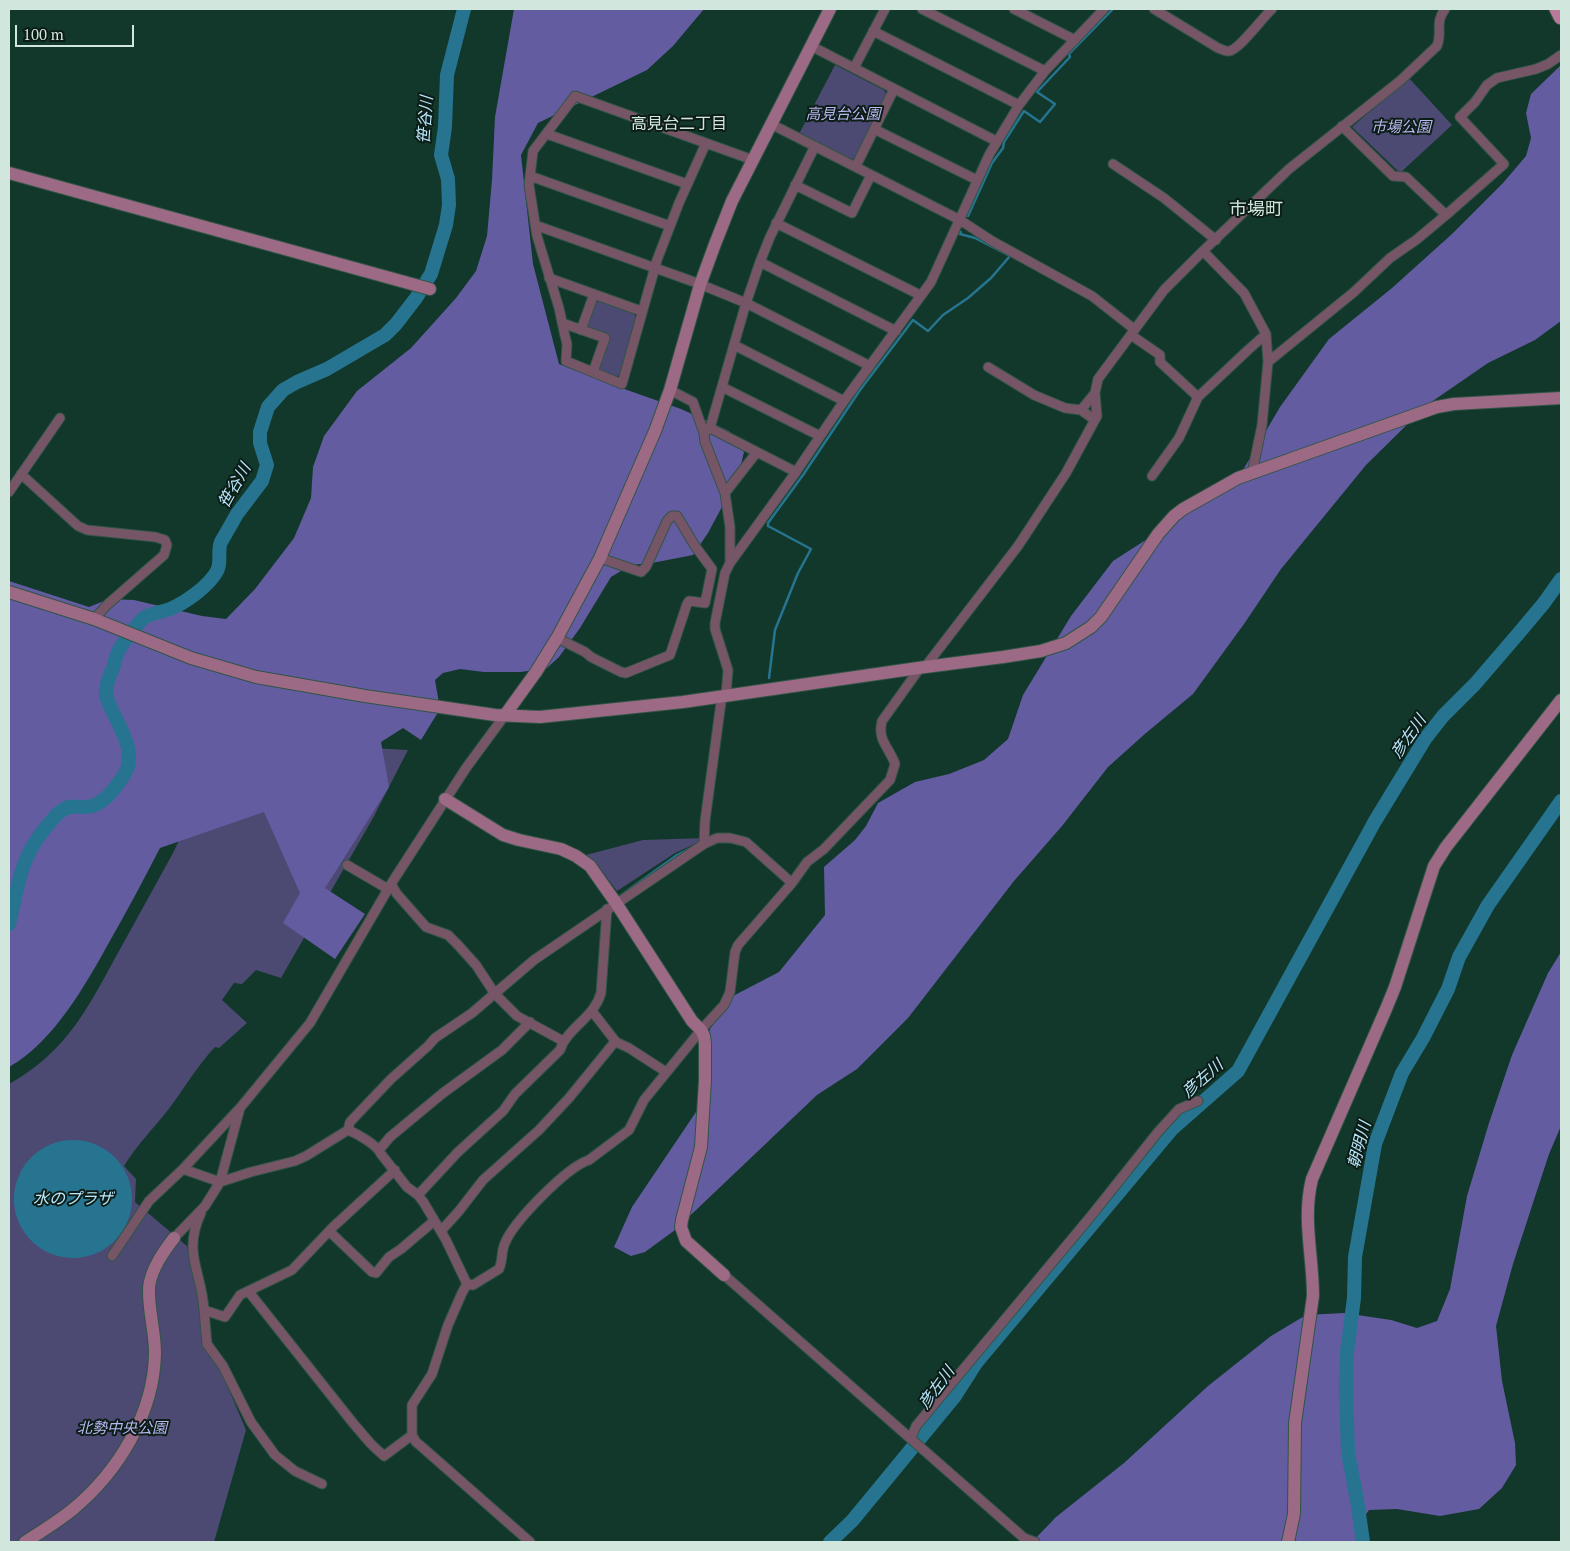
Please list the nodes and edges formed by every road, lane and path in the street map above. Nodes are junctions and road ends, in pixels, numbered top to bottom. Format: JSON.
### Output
{"nodes":[{"id":1,"x":830,"y":9,"type":"edge"},
{"id":2,"x":885,"y":9,"type":"edge"},
{"id":3,"x":922,"y":9,"type":"edge"},
{"id":4,"x":1014,"y":9,"type":"edge"},
{"id":5,"x":1104,"y":9,"type":"edge"},
{"id":6,"x":1154,"y":9,"type":"edge"},
{"id":7,"x":1272,"y":9,"type":"edge"},
{"id":8,"x":1445,"y":9,"type":"edge"},
{"id":9,"x":1557,"y":9,"type":"edge"},
{"id":10,"x":1561,"y":17,"type":"edge"},
{"id":11,"x":873,"y":31,"type":"junction"},
{"id":12,"x":1075,"y":40,"type":"junction"},
{"id":13,"x":811,"y":46,"type":"junction"},
{"id":14,"x":1561,"y":55,"type":"edge"},
{"id":15,"x":854,"y":68,"type":"junction"},
{"id":16,"x":1045,"y":71,"type":"junction"},
{"id":17,"x":894,"y":89,"type":"junction"},
{"id":18,"x":1019,"y":105,"type":"junction"},
{"id":19,"x":771,"y":124,"type":"junction"},
{"id":20,"x":1342,"y":126,"type":"junction"},
{"id":21,"x":874,"y":129,"type":"junction"},
{"id":22,"x":547,"y":134,"type":"junction"},
{"id":23,"x":996,"y":141,"type":"junction"},
{"id":24,"x":706,"y":143,"type":"junction"},
{"id":25,"x":814,"y":146,"type":"junction"},
{"id":26,"x":753,"y":160,"type":"junction"},
{"id":27,"x":1114,"y":164,"type":"dead end"},
{"id":28,"x":856,"y":166,"type":"junction"},
{"id":29,"x":9,"y":173,"type":"edge"},
{"id":30,"x":871,"y":175,"type":"junction"},
{"id":31,"x":530,"y":176,"type":"junction"},
{"id":32,"x":977,"y":180,"type":"junction"},
{"id":33,"x":687,"y":184,"type":"junction"},
{"id":34,"x":795,"y":185,"type":"junction"},
{"id":35,"x":1446,"y":215,"type":"junction"},
{"id":36,"x":960,"y":220,"type":"junction"},
{"id":37,"x":776,"y":223,"type":"junction"},
{"id":38,"x":535,"y":225,"type":"junction"},
{"id":39,"x":670,"y":226,"type":"junction"},
{"id":40,"x":1216,"y":240,"type":"junction"},
{"id":41,"x":1203,"y":251,"type":"junction"},
{"id":42,"x":760,"y":262,"type":"junction"},
{"id":43,"x":654,"y":268,"type":"junction"},
{"id":44,"x":549,"y":278,"type":"junction"},
{"id":45,"x":700,"y":285,"type":"junction"},
{"id":46,"x":424,"y":287,"type":"dead end"},
{"id":47,"x":594,"y":294,"type":"junction"},
{"id":48,"x":920,"y":295,"type":"junction"},
{"id":49,"x":746,"y":303,"type":"junction"},
{"id":50,"x":641,"y":311,"type":"junction"},
{"id":51,"x":562,"y":322,"type":"junction"},
{"id":52,"x":581,"y":330,"type":"junction"},
{"id":53,"x":896,"y":331,"type":"junction"},
{"id":54,"x":1133,"y":332,"type":"junction"},
{"id":55,"x":1266,"y":334,"type":"junction"},
{"id":56,"x":734,"y":345,"type":"junction"},
{"id":57,"x":1268,"y":362,"type":"junction"},
{"id":58,"x":870,"y":366,"type":"junction"},
{"id":59,"x":988,"y":367,"type":"dead end"},
{"id":60,"x":593,"y":372,"type":"junction"},
{"id":61,"x":722,"y":387,"type":"junction"},
{"id":62,"x":670,"y":390,"type":"junction"},
{"id":63,"x":1095,"y":393,"type":"junction"},
{"id":64,"x":1198,"y":397,"type":"junction"},
{"id":65,"x":1561,"y":398,"type":"edge"},
{"id":66,"x":844,"y":401,"type":"junction"},
{"id":67,"x":1081,"y":410,"type":"junction"},
{"id":68,"x":60,"y":418,"type":"dead end"},
{"id":69,"x":1095,"y":420,"type":"junction"},
{"id":70,"x":707,"y":431,"type":"junction"},
{"id":71,"x":820,"y":436,"type":"junction"},
{"id":72,"x":757,"y":452,"type":"junction"},
{"id":73,"x":796,"y":472,"type":"junction"},
{"id":74,"x":1252,"y":472,"type":"junction"},
{"id":75,"x":21,"y":474,"type":"junction"},
{"id":76,"x":1152,"y":476,"type":"dead end"},
{"id":77,"x":9,"y":492,"type":"edge"},
{"id":78,"x":725,"y":493,"type":"junction"},
{"id":79,"x":600,"y":558,"type":"junction"},
{"id":80,"x":730,"y":563,"type":"junction"},
{"id":81,"x":9,"y":592,"type":"edge"},
{"id":82,"x":94,"y":619,"type":"junction"},
{"id":83,"x":557,"y":638,"type":"junction"},
{"id":84,"x":922,"y":667,"type":"junction"},
{"id":85,"x":724,"y":695,"type":"junction"},
{"id":86,"x":1561,"y":700,"type":"edge"},
{"id":87,"x":505,"y":715,"type":"junction"},
{"id":88,"x":445,"y":799,"type":"junction"},
{"id":89,"x":704,"y":844,"type":"junction"},
{"id":90,"x":347,"y":865,"type":"dead end"},
{"id":91,"x":792,"y":883,"type":"junction"},
{"id":92,"x":389,"y":887,"type":"junction"},
{"id":93,"x":611,"y":906,"type":"junction"},
{"id":94,"x":495,"y":994,"type":"junction"},
{"id":95,"x":592,"y":1011,"type":"junction"},
{"id":96,"x":530,"y":1022,"type":"junction"},
{"id":97,"x":701,"y":1030,"type":"junction"},
{"id":98,"x":564,"y":1041,"type":"junction"},
{"id":99,"x":616,"y":1042,"type":"junction"},
{"id":100,"x":666,"y":1072,"type":"junction"},
{"id":101,"x":1198,"y":1101,"type":"dead end"},
{"id":102,"x":240,"y":1108,"type":"junction"},
{"id":103,"x":348,"y":1130,"type":"junction"},
{"id":104,"x":379,"y":1150,"type":"junction"},
{"id":105,"x":183,"y":1169,"type":"junction"},
{"id":106,"x":394,"y":1170,"type":"junction"},
{"id":107,"x":220,"y":1182,"type":"junction"},
{"id":108,"x":418,"y":1195,"type":"junction"},
{"id":109,"x":205,"y":1206,"type":"junction"},
{"id":110,"x":434,"y":1221,"type":"junction"},
{"id":111,"x":329,"y":1231,"type":"junction"},
{"id":112,"x":441,"y":1231,"type":"junction"},
{"id":113,"x":174,"y":1238,"type":"joint"},
{"id":114,"x":112,"y":1256,"type":"dead end"},
{"id":115,"x":724,"y":1275,"type":"joint"},
{"id":116,"x":467,"y":1284,"type":"junction"},
{"id":117,"x":249,"y":1292,"type":"junction"},
{"id":118,"x":204,"y":1310,"type":"junction"},
{"id":119,"x":412,"y":1435,"type":"junction"},
{"id":120,"x":911,"y":1438,"type":"junction"},
{"id":121,"x":322,"y":1484,"type":"dead end"},
{"id":122,"x":1022,"y":1540,"type":"edge"},
{"id":123,"x":25,"y":1542,"type":"edge"},
{"id":124,"x":530,"y":1542,"type":"edge"},
{"id":125,"x":1035,"y":1542,"type":"edge"},
{"id":126,"x":1288,"y":1542,"type":"edge"}],
"edges":[{"from":1,"to":13,"type":"street"},
{"from":2,"to":11,"type":"street"},
{"from":3,"to":16,"type":"street"},
{"from":4,"to":12,"type":"street"},
{"from":5,"to":12,"type":"street"},
{"from":6,"to":7,"type":"street"},
{"from":8,"to":20,"type":"street"},
{"from":9,"to":10,"type":"main road"},
{"from":11,"to":15,"type":"street"},
{"from":11,"to":18,"type":"street"},
{"from":12,"to":16,"type":"street"},
{"from":13,"to":15,"type":"street"},
{"from":13,"to":19,"type":"street"},
{"from":14,"to":35,"type":"street"},
{"from":15,"to":17,"type":"street"},
{"from":16,"to":18,"type":"street"},
{"from":17,"to":21,"type":"street"},
{"from":17,"to":23,"type":"street"},
{"from":18,"to":23,"type":"street"},
{"from":19,"to":25,"type":"street"},
{"from":19,"to":26,"type":"street"},
{"from":20,"to":35,"type":"street"},
{"from":20,"to":40,"type":"street"},
{"from":21,"to":28,"type":"street"},
{"from":21,"to":32,"type":"street"},
{"from":22,"to":24,"type":"street"},
{"from":22,"to":31,"type":"street"},
{"from":22,"to":33,"type":"street"},
{"from":23,"to":32,"type":"street"},
{"from":24,"to":26,"type":"street"},
{"from":24,"to":33,"type":"street"},
{"from":25,"to":28,"type":"street"},
{"from":25,"to":34,"type":"street"},
{"from":26,"to":45,"type":"street"},
{"from":27,"to":40,"type":"street"},
{"from":28,"to":30,"type":"street"},
{"from":29,"to":46,"type":"street"},
{"from":30,"to":34,"type":"street"},
{"from":30,"to":36,"type":"street"},
{"from":31,"to":38,"type":"street"},
{"from":31,"to":39,"type":"street"},
{"from":32,"to":36,"type":"street"},
{"from":33,"to":39,"type":"street"},
{"from":34,"to":37,"type":"street"},
{"from":35,"to":57,"type":"street"},
{"from":36,"to":48,"type":"street"},
{"from":36,"to":54,"type":"street"},
{"from":37,"to":42,"type":"street"},
{"from":37,"to":48,"type":"street"},
{"from":38,"to":43,"type":"street"},
{"from":38,"to":44,"type":"street"},
{"from":39,"to":43,"type":"street"},
{"from":40,"to":41,"type":"street"},
{"from":41,"to":54,"type":"street"},
{"from":41,"to":55,"type":"street"},
{"from":42,"to":49,"type":"street"},
{"from":42,"to":53,"type":"street"},
{"from":43,"to":45,"type":"street"},
{"from":43,"to":50,"type":"street"},
{"from":44,"to":47,"type":"street"},
{"from":44,"to":51,"type":"street"},
{"from":45,"to":49,"type":"street"},
{"from":45,"to":62,"type":"street"},
{"from":47,"to":50,"type":"street"},
{"from":47,"to":52,"type":"street"},
{"from":48,"to":53,"type":"street"},
{"from":49,"to":56,"type":"street"},
{"from":49,"to":58,"type":"street"},
{"from":50,"to":60,"type":"street"},
{"from":51,"to":52,"type":"street"},
{"from":51,"to":60,"type":"street"},
{"from":52,"to":60,"type":"street"},
{"from":53,"to":58,"type":"street"},
{"from":54,"to":63,"type":"street"},
{"from":54,"to":64,"type":"street"},
{"from":55,"to":57,"type":"street"},
{"from":55,"to":64,"type":"street"},
{"from":56,"to":61,"type":"street"},
{"from":56,"to":66,"type":"street"},
{"from":57,"to":74,"type":"street"},
{"from":58,"to":66,"type":"street"},
{"from":59,"to":67,"type":"street"},
{"from":61,"to":70,"type":"street"},
{"from":61,"to":71,"type":"street"},
{"from":62,"to":70,"type":"street"},
{"from":62,"to":79,"type":"street"},
{"from":63,"to":67,"type":"street"},
{"from":63,"to":69,"type":"street"},
{"from":64,"to":76,"type":"street"},
{"from":65,"to":74,"type":"street"},
{"from":66,"to":71,"type":"street"},
{"from":67,"to":69,"type":"street"},
{"from":68,"to":75,"type":"street"},
{"from":69,"to":84,"type":"street"},
{"from":70,"to":72,"type":"street"},
{"from":70,"to":78,"type":"street"},
{"from":71,"to":73,"type":"street"},
{"from":72,"to":73,"type":"street"},
{"from":72,"to":78,"type":"street"},
{"from":73,"to":80,"type":"street"},
{"from":74,"to":84,"type":"street"},
{"from":75,"to":77,"type":"street"},
{"from":75,"to":82,"type":"street"},
{"from":78,"to":80,"type":"street"},
{"from":79,"to":83,"type":"street"},
{"from":79,"to":83,"type":"street"},
{"from":80,"to":85,"type":"street"},
{"from":81,"to":82,"type":"street"},
{"from":82,"to":87,"type":"street"},
{"from":83,"to":87,"type":"street"},
{"from":84,"to":85,"type":"street"},
{"from":84,"to":91,"type":"street"},
{"from":85,"to":87,"type":"street"},
{"from":85,"to":89,"type":"street"},
{"from":86,"to":126,"type":"street"},
{"from":87,"to":88,"type":"street"},
{"from":88,"to":92,"type":"street"},
{"from":88,"to":93,"type":"street"},
{"from":89,"to":91,"type":"street"},
{"from":89,"to":93,"type":"street"},
{"from":90,"to":92,"type":"street"},
{"from":91,"to":97,"type":"street"},
{"from":92,"to":94,"type":"street"},
{"from":92,"to":102,"type":"street"},
{"from":93,"to":94,"type":"street"},
{"from":93,"to":95,"type":"street"},
{"from":93,"to":97,"type":"street"},
{"from":94,"to":96,"type":"street"},
{"from":94,"to":103,"type":"street"},
{"from":95,"to":98,"type":"street"},
{"from":95,"to":99,"type":"street"},
{"from":96,"to":98,"type":"street"},
{"from":96,"to":104,"type":"street"},
{"from":97,"to":100,"type":"street"},
{"from":97,"to":115,"type":"street"},
{"from":98,"to":108,"type":"street"},
{"from":99,"to":100,"type":"street"},
{"from":99,"to":112,"type":"street"},
{"from":100,"to":116,"type":"street"},
{"from":101,"to":120,"type":"street"},
{"from":102,"to":105,"type":"street"},
{"from":102,"to":107,"type":"street"},
{"from":103,"to":104,"type":"street"},
{"from":103,"to":107,"type":"street"},
{"from":104,"to":106,"type":"street"},
{"from":105,"to":107,"type":"street"},
{"from":105,"to":114,"type":"street"},
{"from":106,"to":108,"type":"street"},
{"from":106,"to":111,"type":"street"},
{"from":107,"to":109,"type":"street"},
{"from":108,"to":110,"type":"street"},
{"from":109,"to":113,"type":"street"},
{"from":109,"to":118,"type":"street"},
{"from":110,"to":111,"type":"street"},
{"from":110,"to":112,"type":"street"},
{"from":111,"to":117,"type":"street"},
{"from":112,"to":116,"type":"street"},
{"from":113,"to":123,"type":"street"},
{"from":115,"to":120,"type":"street"},
{"from":116,"to":119,"type":"street"},
{"from":117,"to":118,"type":"street"},
{"from":117,"to":119,"type":"street"},
{"from":118,"to":121,"type":"street"},
{"from":119,"to":124,"type":"street"},
{"from":120,"to":122,"type":"street"},
{"from":122,"to":125,"type":"street"}]}
